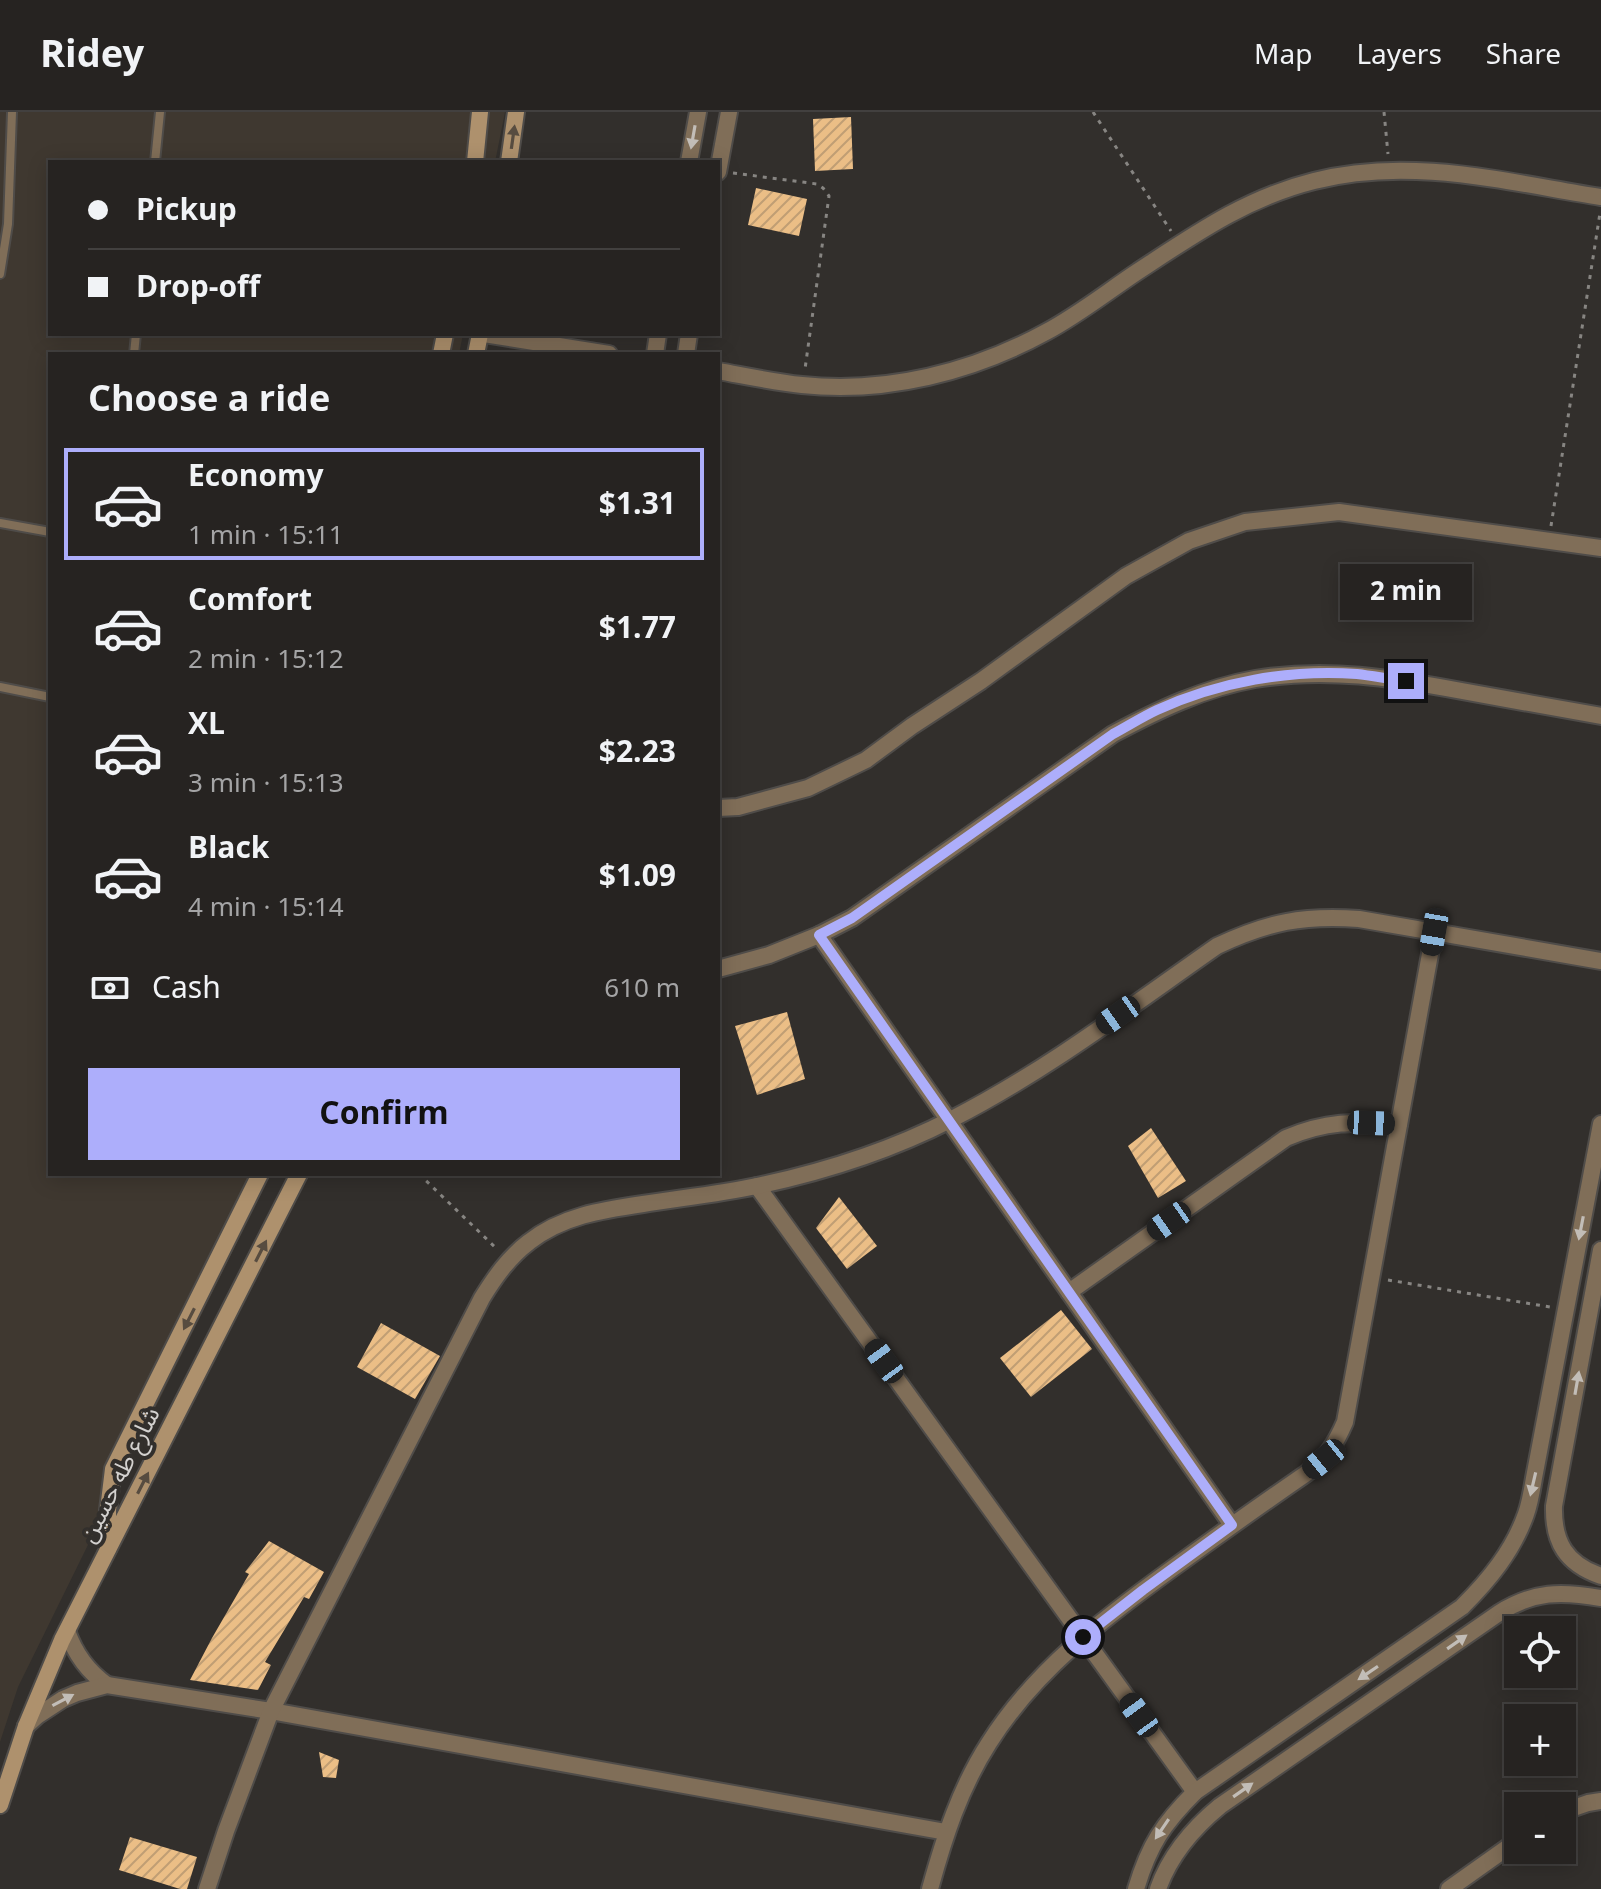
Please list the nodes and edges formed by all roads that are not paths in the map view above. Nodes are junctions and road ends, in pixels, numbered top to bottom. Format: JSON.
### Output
{"nodes":[{"id":1,"x":12,"y":112,"type":"edge"},
{"id":2,"x":160,"y":112,"type":"edge"},
{"id":3,"x":480,"y":112,"type":"edge"},
{"id":4,"x":516,"y":112,"type":"edge"},
{"id":5,"x":698,"y":112,"type":"edge"},
{"id":6,"x":729,"y":112,"type":"edge"},
{"id":7,"x":155,"y":160,"type":"edge"},
{"id":8,"x":475,"y":160,"type":"edge"},
{"id":9,"x":509,"y":160,"type":"edge"},
{"id":10,"x":689,"y":160,"type":"edge"},
{"id":11,"x":720,"y":161,"type":"edge"},
{"id":12,"x":1601,"y":197,"type":"edge"},
{"id":13,"x":0,"y":274,"type":"edge"},
{"id":14,"x":495,"y":336,"type":"edge"},
{"id":15,"x":596,"y":352,"type":"edge"},
{"id":16,"x":720,"y":371,"type":"edge"},
{"id":17,"x":0,"y":523,"type":"edge"},
{"id":18,"x":48,"y":532,"type":"edge"},
{"id":19,"x":1601,"y":548,"type":"edge"},
{"id":20,"x":0,"y":687,"type":"edge"},
{"id":21,"x":48,"y":697,"type":"edge"},
{"id":22,"x":1601,"y":716,"type":"edge"},
{"id":23,"x":720,"y":808,"type":"edge"},
{"id":24,"x":1434,"y":932,"type":"junction"},
{"id":25,"x":819,"y":935,"type":"junction"},
{"id":26,"x":1601,"y":961,"type":"edge"},
{"id":27,"x":720,"y":968,"type":"edge"},
{"id":28,"x":950,"y":1121,"type":"junction"},
{"id":29,"x":1399,"y":1124,"type":"junction"},
{"id":30,"x":1601,"y":1124,"type":"edge"},
{"id":31,"x":259,"y":1176,"type":"edge"},
{"id":32,"x":298,"y":1176,"type":"edge"},
{"id":33,"x":757,"y":1186,"type":"junction"},
{"id":34,"x":1601,"y":1250,"type":"edge"},
{"id":35,"x":1069,"y":1292,"type":"junction"},
{"id":36,"x":1232,"y":1525,"type":"junction"},
{"id":37,"x":108,"y":1552,"type":"junction"},
{"id":38,"x":1601,"y":1576,"type":"edge"},
{"id":39,"x":1601,"y":1598,"type":"edge"},
{"id":40,"x":67,"y":1631,"type":"junction"},
{"id":41,"x":1083,"y":1637,"type":"junction"},
{"id":42,"x":107,"y":1685,"type":"junction"},
{"id":43,"x":271,"y":1711,"type":"junction"},
{"id":44,"x":26,"y":1726,"type":"junction"},
{"id":45,"x":1195,"y":1792,"type":"junction"},
{"id":46,"x":1601,"y":1801,"type":"edge"},
{"id":47,"x":0,"y":1805,"type":"edge"},
{"id":48,"x":1576,"y":1807,"type":"edge"},
{"id":49,"x":946,"y":1832,"type":"junction"},
{"id":50,"x":1504,"y":1850,"type":"edge"},
{"id":51,"x":207,"y":1889,"type":"edge"},
{"id":52,"x":930,"y":1889,"type":"edge"},
{"id":53,"x":1136,"y":1889,"type":"edge"},
{"id":54,"x":1158,"y":1889,"type":"edge"},
{"id":55,"x":1449,"y":1889,"type":"edge"}],
"edges":[{"from":1,"to":13,"type":"lane"},
{"from":2,"to":7,"type":"lane"},
{"from":3,"to":8,"type":"main road"},
{"from":9,"to":4,"type":"main road","one_way":true},
{"from":5,"to":10,"type":"street","one_way":true},
{"from":6,"to":11,"type":"street"},
{"from":12,"to":16,"type":"street"},
{"from":14,"to":15,"type":"street"},
{"from":17,"to":18,"type":"lane"},
{"from":19,"to":23,"type":"street"},
{"from":20,"to":21,"type":"lane"},
{"from":22,"to":25,"type":"street"},
{"from":24,"to":26,"type":"street"},
{"from":24,"to":28,"type":"street"},
{"from":24,"to":29,"type":"street"},
{"from":25,"to":27,"type":"street"},
{"from":25,"to":28,"type":"street"},
{"from":28,"to":33,"type":"street"},
{"from":28,"to":35,"type":"street"},
{"from":29,"to":35,"type":"street"},
{"from":29,"to":36,"type":"street"},
{"from":30,"to":45,"type":"street","one_way":true},
{"from":31,"to":37,"type":"main road","name":"شارع طه حسين","one_way":true},
{"from":37,"to":32,"type":"main road","name":"شارع طه حسين","one_way":true},
{"from":33,"to":41,"type":"street"},
{"from":33,"to":43,"type":"street"},
{"from":38,"to":34,"type":"street","one_way":true},
{"from":35,"to":36,"type":"street"},
{"from":36,"to":41,"type":"street"},
{"from":37,"to":40,"type":"main road","name":"شارع طه حسين"},
{"from":54,"to":39,"type":"street","one_way":true},
{"from":40,"to":42,"type":"street"},
{"from":40,"to":44,"type":"main road","name":"شارع طه حسين"},
{"from":41,"to":45,"type":"street"},
{"from":41,"to":49,"type":"street"},
{"from":42,"to":43,"type":"street"},
{"from":44,"to":42,"type":"street","one_way":true},
{"from":43,"to":49,"type":"street"},
{"from":43,"to":51,"type":"street"},
{"from":44,"to":47,"type":"main road","name":"شارع طه حسين"},
{"from":45,"to":53,"type":"street","one_way":true},
{"from":46,"to":48,"type":"street"},
{"from":49,"to":52,"type":"street"},
{"from":50,"to":55,"type":"street"}]}
